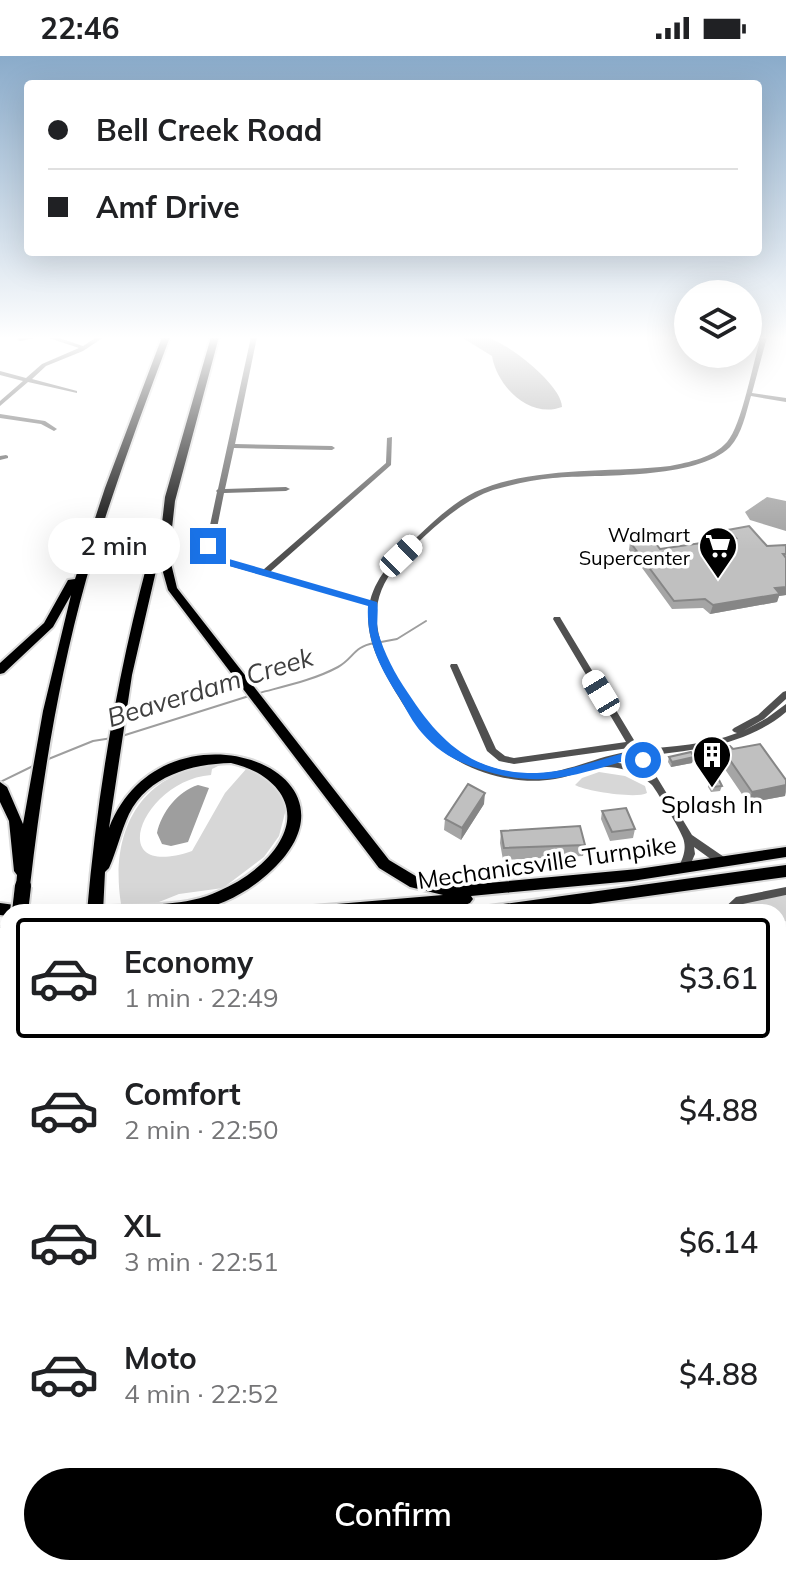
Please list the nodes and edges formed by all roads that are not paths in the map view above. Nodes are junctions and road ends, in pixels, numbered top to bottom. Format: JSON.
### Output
{"nodes":[{"id":1,"x":140,"y":408,"type":"edge"},
{"id":2,"x":195,"y":408,"type":"edge"},
{"id":3,"x":238,"y":408,"type":"edge"},
{"id":4,"x":742,"y":408,"type":"edge"},
{"id":5,"x":0,"y":416,"type":"edge"},
{"id":6,"x":54,"y":429,"type":"dead end"},
{"id":7,"x":390,"y":438,"type":"dead end"},
{"id":8,"x":230,"y":446,"type":"junction"},
{"id":9,"x":332,"y":448,"type":"dead end"},
{"id":10,"x":286,"y":489,"type":"dead end"},
{"id":11,"x":220,"y":491,"type":"junction"},
{"id":12,"x":170,"y":497,"type":"junction"},
{"id":13,"x":93,"y":538,"type":"junction"},
{"id":14,"x":264,"y":573,"type":"junction"},
{"id":15,"x":373,"y":604,"type":"junction"},
{"id":16,"x":557,"y":619,"type":"dead end"},
{"id":17,"x":454,"y":666,"type":"dead end"},
{"id":18,"x":0,"y":670,"type":"edge"},
{"id":19,"x":786,"y":694,"type":"edge"},
{"id":20,"x":786,"y":707,"type":"edge"},
{"id":21,"x":636,"y":748,"type":"junction"},
{"id":22,"x":586,"y":766,"type":"junction"},
{"id":23,"x":656,"y":783,"type":"junction"},
{"id":24,"x":3,"y":791,"type":"edge"},
{"id":25,"x":688,"y":838,"type":"junction"},
{"id":26,"x":786,"y":852,"type":"edge"},
{"id":27,"x":723,"y":862,"type":"junction"},
{"id":28,"x":684,"y":867,"type":"junction"},
{"id":29,"x":786,"y":871,"type":"edge"},
{"id":30,"x":639,"y":874,"type":"junction"},
{"id":31,"x":97,"y":884,"type":"junction"},
{"id":32,"x":23,"y":885,"type":"junction"},
{"id":33,"x":786,"y":891,"type":"edge"},
{"id":34,"x":596,"y":898,"type":"junction"},
{"id":35,"x":21,"y":904,"type":"edge"},
{"id":36,"x":96,"y":904,"type":"edge"},
{"id":37,"x":197,"y":904,"type":"edge"},
{"id":38,"x":406,"y":904,"type":"edge"},
{"id":39,"x":550,"y":904,"type":"edge"},
{"id":40,"x":562,"y":904,"type":"edge"},
{"id":41,"x":735,"y":904,"type":"edge"}],
"edges":[{"from":1,"to":13,"type":"highway"},
{"from":2,"to":12,"type":"highway"},
{"from":3,"to":8,"type":"street"},
{"from":4,"to":15,"type":"street"},
{"from":5,"to":6,"type":"street"},
{"from":7,"to":14,"type":"street"},
{"from":8,"to":9,"type":"street"},
{"from":8,"to":11,"type":"street"},
{"from":10,"to":11,"type":"street"},
{"from":11,"to":14,"type":"street"},
{"from":12,"to":30,"type":"highway"},
{"from":12,"to":31,"type":"highway"},
{"from":13,"to":18,"type":"highway"},
{"from":13,"to":32,"type":"highway"},
{"from":14,"to":15,"type":"street"},
{"from":15,"to":22,"type":"street"},
{"from":16,"to":21,"type":"street"},
{"from":17,"to":21,"type":"street"},
{"from":19,"to":21,"type":"street"},
{"from":20,"to":21,"type":"street"},
{"from":21,"to":22,"type":"street"},
{"from":21,"to":23,"type":"street"},
{"from":22,"to":23,"type":"street"},
{"from":23,"to":25,"type":"street"},
{"from":24,"to":32,"type":"highway"},
{"from":25,"to":27,"type":"street"},
{"from":25,"to":28,"type":"street"},
{"from":26,"to":27,"type":"highway","name":"Mechanicsville Turnpike"},
{"from":27,"to":28,"type":"highway","name":"Mechanicsville Turnpike"},
{"from":28,"to":30,"type":"highway","name":"Mechanicsville Turnpike"},
{"from":29,"to":34,"type":"highway","name":"Mechanicsville Turnpike"},
{"from":30,"to":38,"type":"highway","name":"Mechanicsville Turnpike"},
{"from":31,"to":36,"type":"highway"},
{"from":31,"to":37,"type":"highway"},
{"from":32,"to":35,"type":"highway","bridge":true},
{"from":33,"to":41,"type":"street"},
{"from":34,"to":39,"type":"highway","name":"Mechanicsville Turnpike"},
{"from":34,"to":40,"type":"highway"}]}
